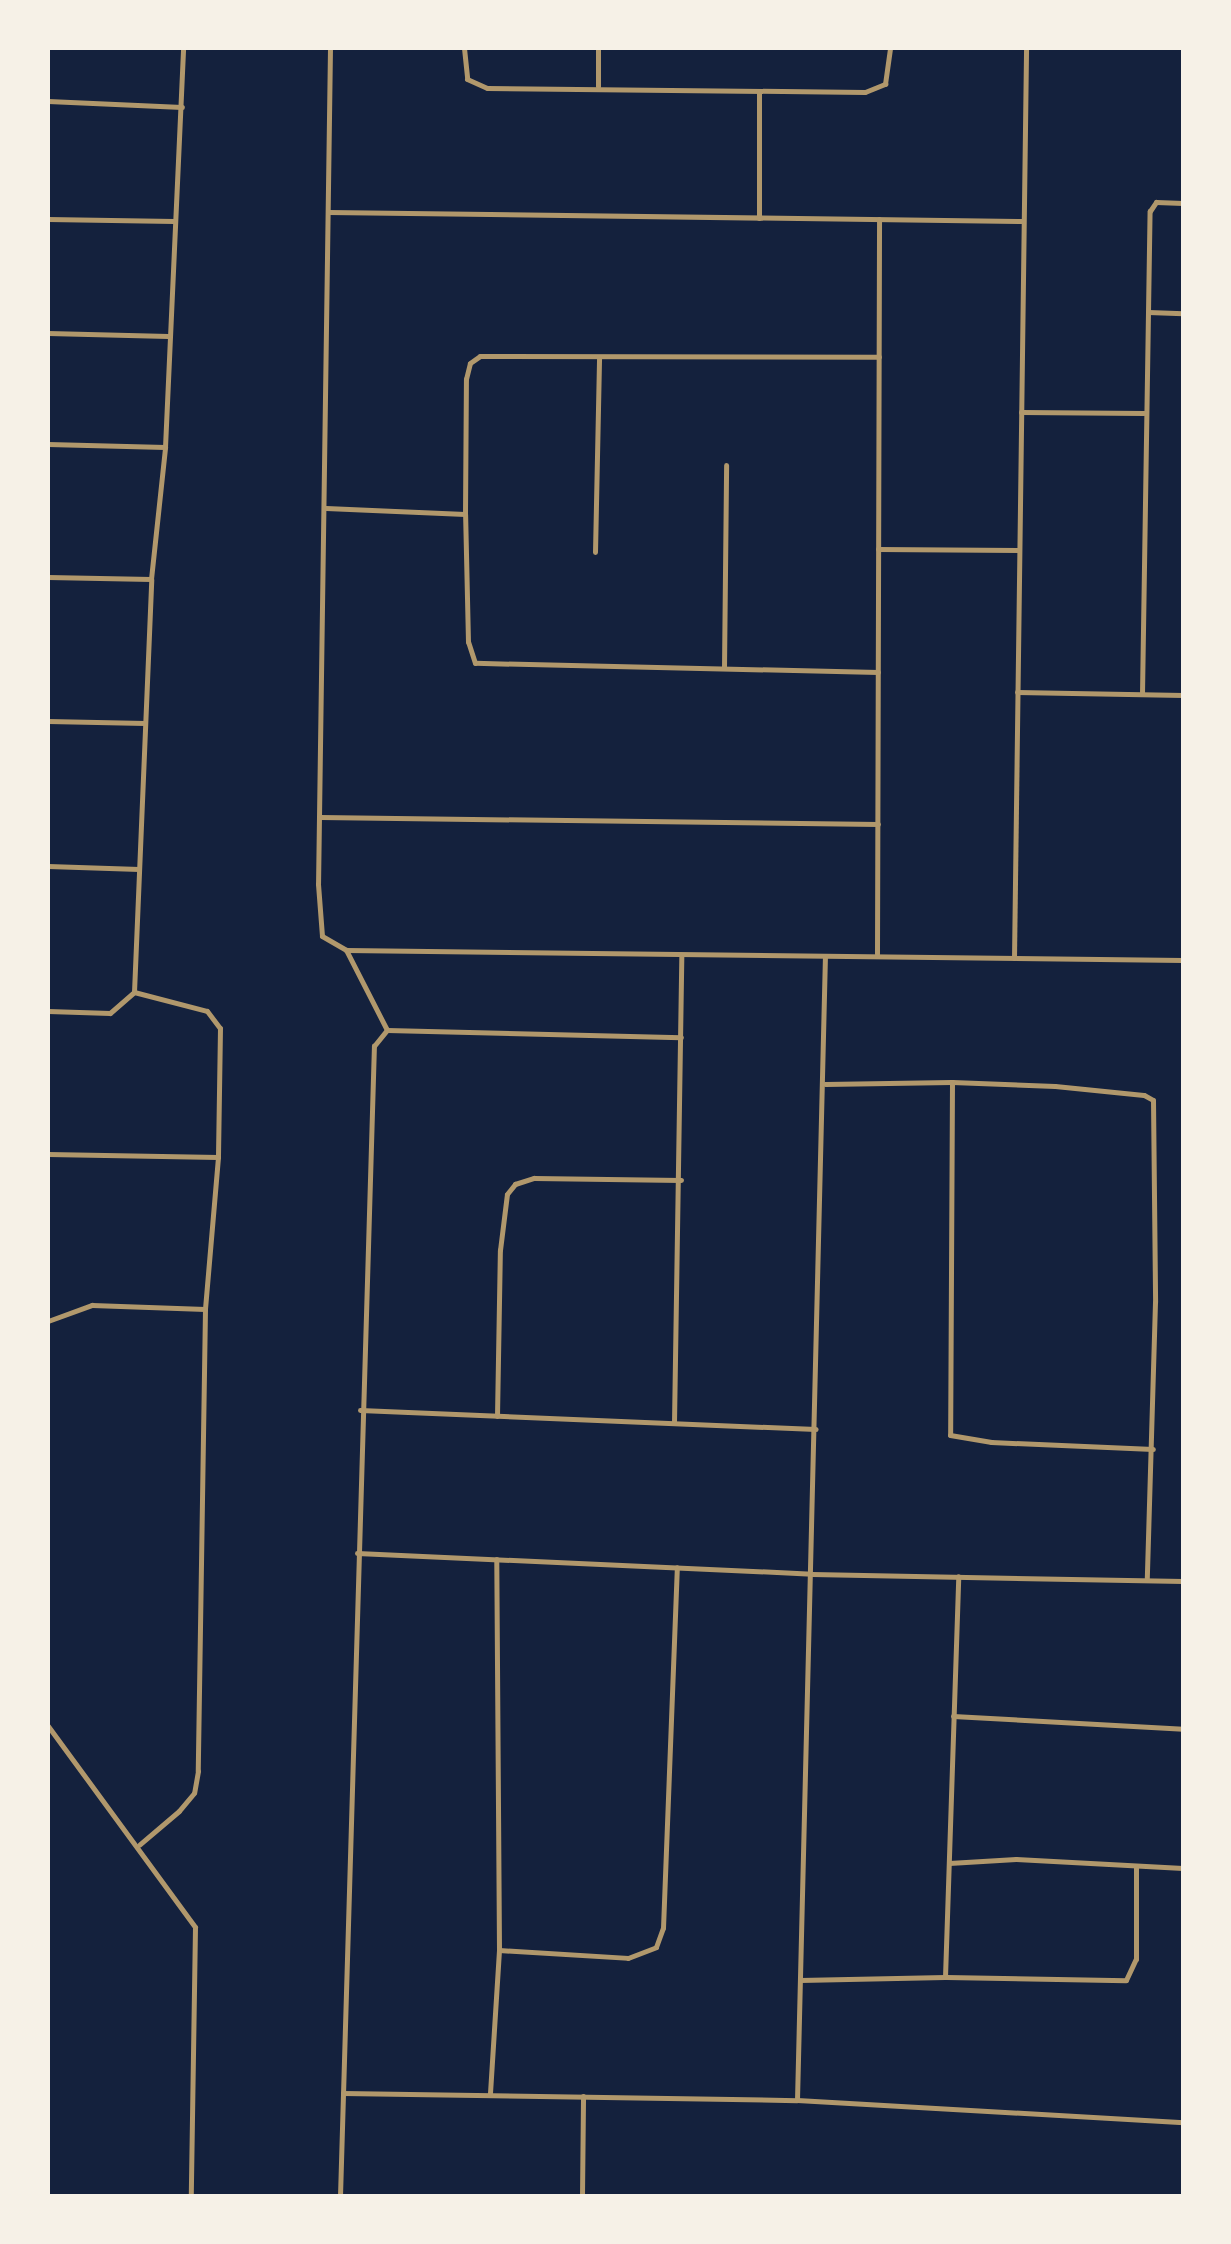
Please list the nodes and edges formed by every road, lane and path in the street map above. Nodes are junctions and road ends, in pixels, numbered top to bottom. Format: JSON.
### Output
{"nodes":[{"id":1,"x":183,"y":48,"type":"edge"},
{"id":2,"x":330,"y":48,"type":"edge"},
{"id":3,"x":464,"y":48,"type":"edge"},
{"id":4,"x":598,"y":48,"type":"edge"},
{"id":5,"x":890,"y":48,"type":"edge"},
{"id":6,"x":1026,"y":48,"type":"edge"},
{"id":7,"x":598,"y":86,"type":"junction"},
{"id":8,"x":759,"y":91,"type":"junction"},
{"id":9,"x":48,"y":101,"type":"edge"},
{"id":10,"x":182,"y":107,"type":"junction"},
{"id":11,"x":1183,"y":203,"type":"edge"},
{"id":12,"x":328,"y":212,"type":"junction"},
{"id":13,"x":759,"y":218,"type":"junction"},
{"id":14,"x":48,"y":219,"type":"edge"},
{"id":15,"x":879,"y":219,"type":"junction"},
{"id":16,"x":174,"y":221,"type":"junction"},
{"id":17,"x":1024,"y":221,"type":"junction"},
{"id":18,"x":1148,"y":312,"type":"junction"},
{"id":19,"x":1183,"y":313,"type":"edge"},
{"id":20,"x":48,"y":333,"type":"edge"},
{"id":21,"x":168,"y":336,"type":"junction"},
{"id":22,"x":599,"y":357,"type":"junction"},
{"id":23,"x":879,"y":357,"type":"junction"},
{"id":24,"x":1021,"y":412,"type":"junction"},
{"id":25,"x":1144,"y":413,"type":"junction"},
{"id":26,"x":48,"y":444,"type":"edge"},
{"id":27,"x":165,"y":447,"type":"junction"},
{"id":28,"x":726,"y":465,"type":"dead end"},
{"id":29,"x":326,"y":508,"type":"junction"},
{"id":30,"x":465,"y":514,"type":"junction"},
{"id":31,"x":878,"y":549,"type":"junction"},
{"id":32,"x":1019,"y":550,"type":"junction"},
{"id":33,"x":595,"y":552,"type":"dead end"},
{"id":34,"x":48,"y":577,"type":"edge"},
{"id":35,"x":151,"y":579,"type":"junction"},
{"id":36,"x":724,"y":668,"type":"junction"},
{"id":37,"x":878,"y":672,"type":"junction"},
{"id":38,"x":1017,"y":692,"type":"junction"},
{"id":39,"x":1142,"y":694,"type":"junction"},
{"id":40,"x":1183,"y":695,"type":"edge"},
{"id":41,"x":48,"y":721,"type":"edge"},
{"id":42,"x":145,"y":723,"type":"junction"},
{"id":43,"x":320,"y":817,"type":"junction"},
{"id":44,"x":878,"y":824,"type":"junction"},
{"id":45,"x":48,"y":866,"type":"edge"},
{"id":46,"x":139,"y":869,"type":"junction"},
{"id":47,"x":346,"y":950,"type":"junction"},
{"id":48,"x":877,"y":954,"type":"junction"},
{"id":49,"x":681,"y":956,"type":"junction"},
{"id":50,"x":825,"y":956,"type":"junction"},
{"id":51,"x":1014,"y":958,"type":"junction"},
{"id":52,"x":1183,"y":960,"type":"edge"},
{"id":53,"x":134,"y":992,"type":"junction"},
{"id":54,"x":48,"y":1011,"type":"edge"},
{"id":55,"x":387,"y":1030,"type":"junction"},
{"id":56,"x":681,"y":1037,"type":"junction"},
{"id":57,"x":952,"y":1082,"type":"junction"},
{"id":58,"x":825,"y":1084,"type":"junction"},
{"id":59,"x":48,"y":1154,"type":"edge"},
{"id":60,"x":218,"y":1157,"type":"junction"},
{"id":61,"x":681,"y":1180,"type":"junction"},
{"id":62,"x":205,"y":1309,"type":"junction"},
{"id":63,"x":48,"y":1321,"type":"edge"},
{"id":64,"x":360,"y":1410,"type":"junction"},
{"id":65,"x":497,"y":1416,"type":"junction"},
{"id":66,"x":674,"y":1423,"type":"junction"},
{"id":67,"x":816,"y":1429,"type":"junction"},
{"id":68,"x":1153,"y":1449,"type":"junction"},
{"id":69,"x":357,"y":1553,"type":"junction"},
{"id":70,"x":496,"y":1559,"type":"junction"},
{"id":71,"x":677,"y":1567,"type":"junction"},
{"id":72,"x":812,"y":1574,"type":"junction"},
{"id":73,"x":958,"y":1576,"type":"junction"},
{"id":74,"x":1147,"y":1579,"type":"junction"},
{"id":75,"x":1183,"y":1581,"type":"edge"},
{"id":76,"x":953,"y":1716,"type":"junction"},
{"id":77,"x":48,"y":1726,"type":"edge"},
{"id":78,"x":1183,"y":1729,"type":"edge"},
{"id":79,"x":139,"y":1845,"type":"junction"},
{"id":80,"x":949,"y":1863,"type":"junction"},
{"id":81,"x":1136,"y":1866,"type":"junction"},
{"id":82,"x":1183,"y":1868,"type":"edge"},
{"id":83,"x":499,"y":1950,"type":"junction"},
{"id":84,"x":945,"y":1977,"type":"junction"},
{"id":85,"x":800,"y":1980,"type":"junction"},
{"id":86,"x":343,"y":2093,"type":"junction"},
{"id":87,"x":490,"y":2093,"type":"junction"},
{"id":88,"x":583,"y":2096,"type":"junction"},
{"id":89,"x":797,"y":2100,"type":"junction"},
{"id":90,"x":1183,"y":2122,"type":"edge"},
{"id":91,"x":191,"y":2196,"type":"edge"},
{"id":92,"x":340,"y":2196,"type":"edge"},
{"id":93,"x":582,"y":2196,"type":"edge"}],
"edges":[{"from":1,"to":10,"type":"street"},
{"from":2,"to":12,"type":"street"},
{"from":3,"to":7,"type":"street"},
{"from":4,"to":7,"type":"street"},
{"from":5,"to":8,"type":"street"},
{"from":6,"to":17,"type":"street"},
{"from":7,"to":8,"type":"street"},
{"from":8,"to":13,"type":"street"},
{"from":9,"to":10,"type":"street"},
{"from":10,"to":16,"type":"street"},
{"from":11,"to":18,"type":"street"},
{"from":12,"to":13,"type":"street"},
{"from":12,"to":29,"type":"street"},
{"from":13,"to":15,"type":"street"},
{"from":14,"to":16,"type":"street"},
{"from":15,"to":17,"type":"street"},
{"from":15,"to":23,"type":"street"},
{"from":16,"to":21,"type":"street"},
{"from":17,"to":24,"type":"street"},
{"from":18,"to":19,"type":"street"},
{"from":18,"to":25,"type":"street"},
{"from":20,"to":21,"type":"street"},
{"from":21,"to":27,"type":"street"},
{"from":22,"to":23,"type":"street"},
{"from":22,"to":30,"type":"street"},
{"from":22,"to":33,"type":"street"},
{"from":23,"to":31,"type":"street"},
{"from":24,"to":25,"type":"street"},
{"from":24,"to":32,"type":"street"},
{"from":25,"to":39,"type":"street"},
{"from":26,"to":27,"type":"street"},
{"from":27,"to":35,"type":"street"},
{"from":28,"to":36,"type":"street"},
{"from":29,"to":30,"type":"street"},
{"from":29,"to":43,"type":"street"},
{"from":30,"to":36,"type":"street"},
{"from":31,"to":32,"type":"street"},
{"from":31,"to":37,"type":"street"},
{"from":32,"to":38,"type":"street"},
{"from":34,"to":35,"type":"street"},
{"from":35,"to":42,"type":"street"},
{"from":36,"to":37,"type":"street"},
{"from":37,"to":44,"type":"street"},
{"from":38,"to":39,"type":"street"},
{"from":38,"to":51,"type":"street"},
{"from":39,"to":40,"type":"street"},
{"from":41,"to":42,"type":"street"},
{"from":42,"to":46,"type":"street"},
{"from":43,"to":44,"type":"street"},
{"from":43,"to":47,"type":"street"},
{"from":44,"to":48,"type":"street"},
{"from":45,"to":46,"type":"street"},
{"from":46,"to":53,"type":"street"},
{"from":47,"to":49,"type":"street"},
{"from":47,"to":55,"type":"street"},
{"from":48,"to":50,"type":"street"},
{"from":48,"to":51,"type":"street"},
{"from":49,"to":50,"type":"street"},
{"from":49,"to":56,"type":"street"},
{"from":50,"to":58,"type":"street"},
{"from":51,"to":52,"type":"street"},
{"from":53,"to":54,"type":"street"},
{"from":53,"to":60,"type":"street"},
{"from":55,"to":56,"type":"street"},
{"from":55,"to":64,"type":"street"},
{"from":56,"to":61,"type":"street"},
{"from":57,"to":58,"type":"street"},
{"from":57,"to":68,"type":"street"},
{"from":57,"to":68,"type":"street"},
{"from":58,"to":67,"type":"street"},
{"from":59,"to":60,"type":"street"},
{"from":60,"to":62,"type":"street"},
{"from":61,"to":65,"type":"street"},
{"from":61,"to":66,"type":"street"},
{"from":62,"to":63,"type":"street"},
{"from":62,"to":79,"type":"street"},
{"from":64,"to":65,"type":"street"},
{"from":64,"to":69,"type":"street"},
{"from":65,"to":66,"type":"street"},
{"from":66,"to":67,"type":"street"},
{"from":67,"to":72,"type":"street"},
{"from":68,"to":74,"type":"street"},
{"from":69,"to":70,"type":"street"},
{"from":69,"to":86,"type":"street"},
{"from":70,"to":71,"type":"street"},
{"from":70,"to":83,"type":"street"},
{"from":71,"to":72,"type":"street"},
{"from":71,"to":83,"type":"street"},
{"from":72,"to":73,"type":"street"},
{"from":72,"to":85,"type":"street"},
{"from":73,"to":74,"type":"street"},
{"from":73,"to":76,"type":"street"},
{"from":74,"to":75,"type":"street"},
{"from":76,"to":78,"type":"street"},
{"from":76,"to":80,"type":"street"},
{"from":77,"to":79,"type":"street"},
{"from":79,"to":91,"type":"street"},
{"from":80,"to":81,"type":"street"},
{"from":80,"to":84,"type":"street"},
{"from":81,"to":82,"type":"street"},
{"from":81,"to":84,"type":"street"},
{"from":83,"to":87,"type":"street"},
{"from":84,"to":85,"type":"street"},
{"from":85,"to":89,"type":"street"},
{"from":86,"to":87,"type":"street"},
{"from":86,"to":92,"type":"street"},
{"from":87,"to":88,"type":"street"},
{"from":88,"to":89,"type":"street"},
{"from":88,"to":93,"type":"street"},
{"from":89,"to":90,"type":"street"}]}
